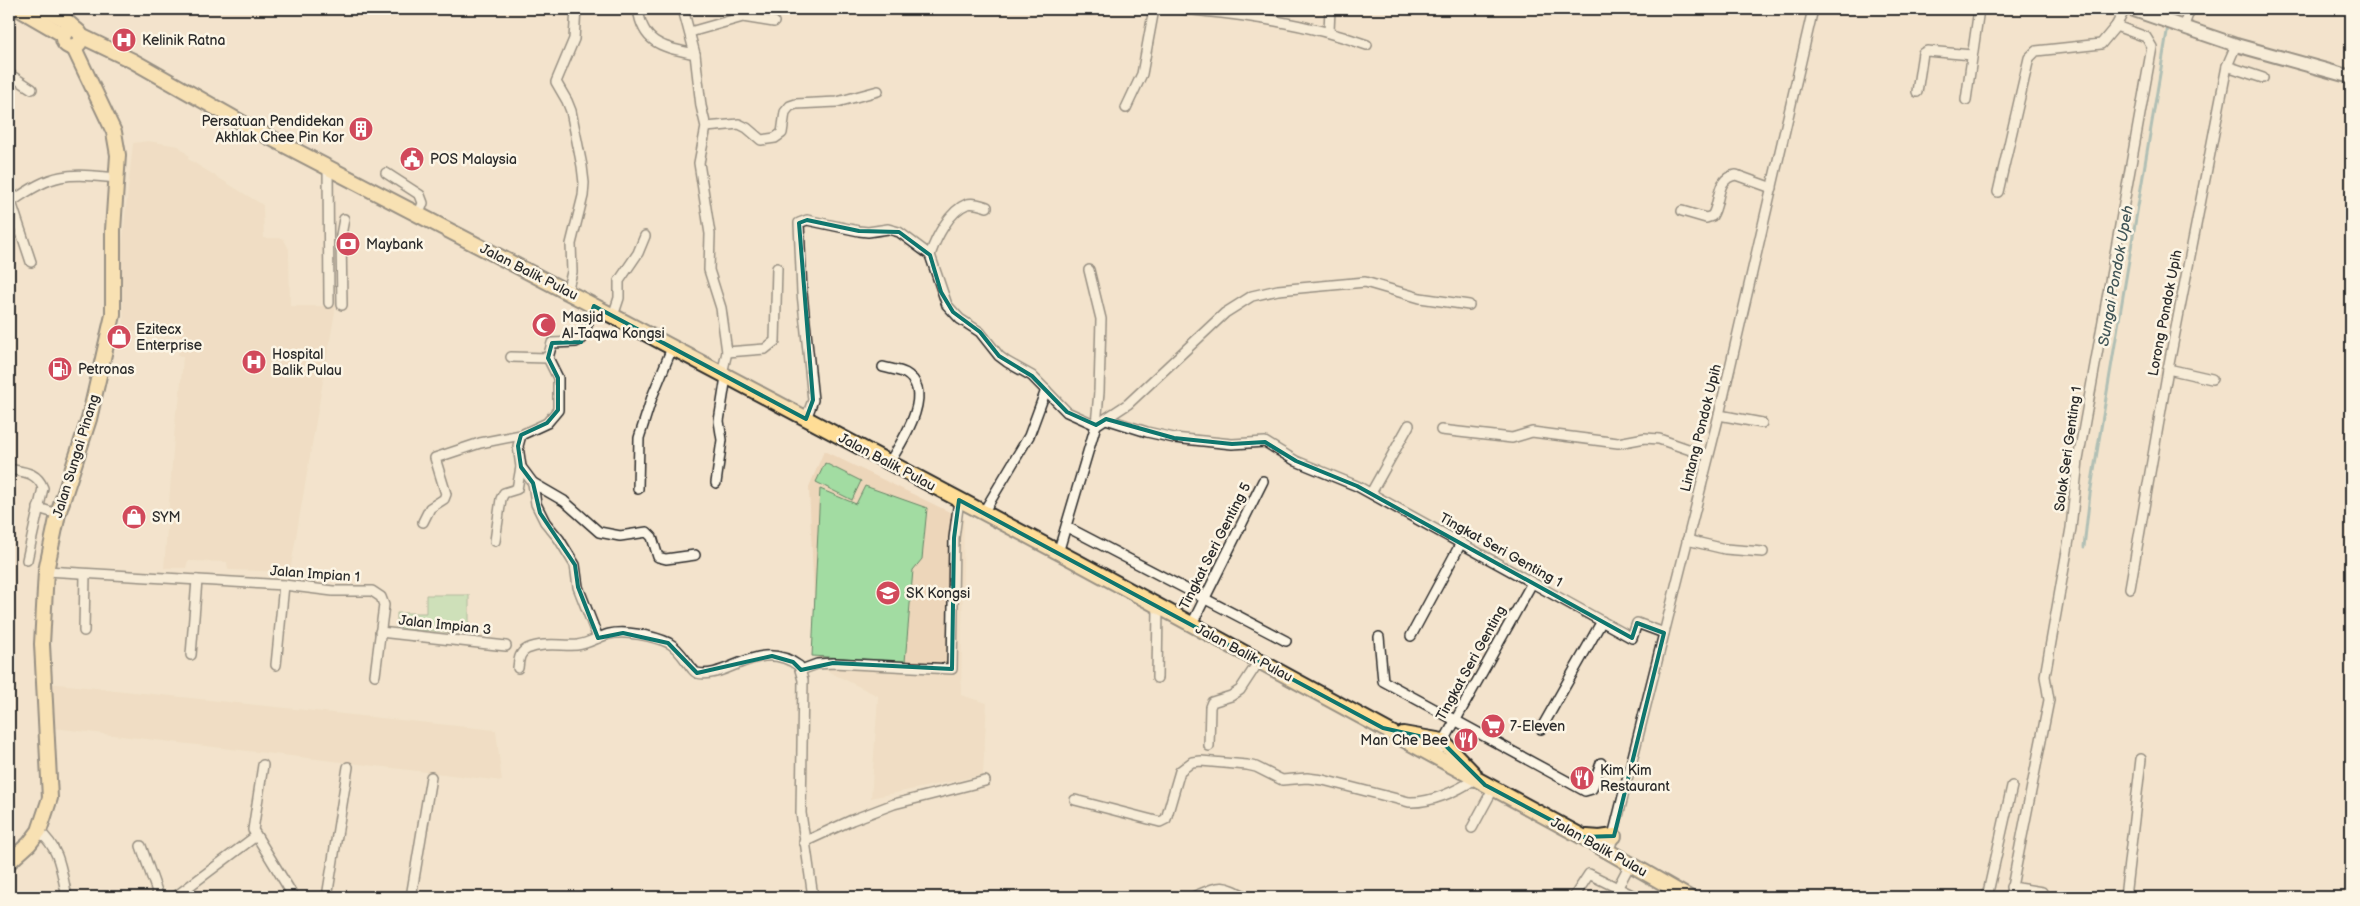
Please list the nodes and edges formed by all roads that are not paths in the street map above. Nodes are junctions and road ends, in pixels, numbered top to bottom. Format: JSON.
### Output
{"nodes":[{"id":1,"x":19,"y":9,"type":"edge"},
{"id":2,"x":45,"y":9,"type":"edge"},
{"id":3,"x":576,"y":9,"type":"edge"},
{"id":4,"x":638,"y":9,"type":"edge"},
{"id":5,"x":683,"y":9,"type":"edge"},
{"id":6,"x":1154,"y":9,"type":"edge"},
{"id":7,"x":1182,"y":9,"type":"edge"},
{"id":8,"x":1330,"y":9,"type":"edge"},
{"id":9,"x":1814,"y":9,"type":"edge"},
{"id":10,"x":1979,"y":9,"type":"edge"},
{"id":11,"x":2125,"y":9,"type":"edge"},
{"id":12,"x":2131,"y":9,"type":"edge"},
{"id":13,"x":2190,"y":9,"type":"edge"},
{"id":14,"x":1248,"y":12,"type":"edge"},
{"id":15,"x":774,"y":22,"type":"dead end"},
{"id":16,"x":2174,"y":25,"type":"junction"},
{"id":17,"x":2116,"y":26,"type":"junction"},
{"id":18,"x":1329,"y":31,"type":"junction"},
{"id":19,"x":690,"y":32,"type":"junction"},
{"id":20,"x":73,"y":37,"type":"junction"},
{"id":21,"x":1367,"y":44,"type":"dead end"},
{"id":22,"x":2236,"y":45,"type":"junction"},
{"id":23,"x":696,"y":54,"type":"junction"},
{"id":24,"x":1972,"y":55,"type":"junction"},
{"id":25,"x":2227,"y":66,"type":"junction"},
{"id":26,"x":9,"y":74,"type":"edge"},
{"id":27,"x":2351,"y":77,"type":"edge"},
{"id":28,"x":2263,"y":78,"type":"dead end"},
{"id":29,"x":32,"y":89,"type":"dead end"},
{"id":30,"x":878,"y":91,"type":"dead end"},
{"id":31,"x":1917,"y":92,"type":"dead end"},
{"id":32,"x":1966,"y":100,"type":"dead end"},
{"id":33,"x":1126,"y":108,"type":"dead end"},
{"id":34,"x":706,"y":126,"type":"junction"},
{"id":35,"x":328,"y":168,"type":"junction"},
{"id":36,"x":386,"y":173,"type":"dead end"},
{"id":37,"x":117,"y":178,"type":"junction"},
{"id":38,"x":1772,"y":188,"type":"junction"},
{"id":39,"x":1998,"y":192,"type":"dead end"},
{"id":40,"x":987,"y":207,"type":"dead end"},
{"id":41,"x":1682,"y":211,"type":"dead end"},
{"id":42,"x":418,"y":216,"type":"junction"},
{"id":43,"x":344,"y":219,"type":"dead end"},
{"id":44,"x":645,"y":236,"type":"dead end"},
{"id":45,"x":930,"y":255,"type":"junction"},
{"id":46,"x":31,"y":262,"type":"dead end"},
{"id":47,"x":777,"y":268,"type":"dead end"},
{"id":48,"x":1089,"y":270,"type":"dead end"},
{"id":49,"x":567,"y":292,"type":"junction"},
{"id":50,"x":329,"y":303,"type":"dead end"},
{"id":51,"x":342,"y":305,"type":"dead end"},
{"id":52,"x":1469,"y":305,"type":"dead end"},
{"id":53,"x":594,"y":306,"type":"junction"},
{"id":54,"x":613,"y":316,"type":"junction"},
{"id":55,"x":672,"y":348,"type":"junction"},
{"id":56,"x":727,"y":352,"type":"junction"},
{"id":57,"x":511,"y":357,"type":"dead end"},
{"id":58,"x":548,"y":358,"type":"junction"},
{"id":59,"x":883,"y":367,"type":"dead end"},
{"id":60,"x":2168,"y":369,"type":"junction"},
{"id":61,"x":724,"y":375,"type":"junction"},
{"id":62,"x":2212,"y":379,"type":"dead end"},
{"id":63,"x":1046,"y":390,"type":"junction"},
{"id":64,"x":1719,"y":415,"type":"junction"},
{"id":65,"x":806,"y":419,"type":"junction"},
{"id":66,"x":1106,"y":419,"type":"junction"},
{"id":67,"x":1762,"y":423,"type":"dead end"},
{"id":68,"x":1096,"y":425,"type":"junction"},
{"id":69,"x":1409,"y":425,"type":"dead end"},
{"id":70,"x":1441,"y":430,"type":"dead end"},
{"id":71,"x":521,"y":435,"type":"junction"},
{"id":72,"x":1708,"y":456,"type":"junction"},
{"id":73,"x":889,"y":463,"type":"junction"},
{"id":74,"x":521,"y":467,"type":"junction"},
{"id":75,"x":9,"y":469,"type":"edge"},
{"id":76,"x":1263,"y":481,"type":"dead end"},
{"id":77,"x":532,"y":483,"type":"junction"},
{"id":78,"x":716,"y":483,"type":"dead end"},
{"id":79,"x":638,"y":489,"type":"dead end"},
{"id":80,"x":1370,"y":493,"type":"junction"},
{"id":81,"x":959,"y":500,"type":"junction"},
{"id":82,"x":38,"y":508,"type":"junction"},
{"id":83,"x":983,"y":513,"type":"junction"},
{"id":84,"x":58,"y":514,"type":"junction"},
{"id":85,"x":423,"y":522,"type":"dead end"},
{"id":86,"x":1067,"y":527,"type":"junction"},
{"id":87,"x":1687,"y":540,"type":"junction"},
{"id":88,"x":495,"y":541,"type":"dead end"},
{"id":89,"x":1461,"y":544,"type":"junction"},
{"id":90,"x":1058,"y":552,"type":"junction"},
{"id":91,"x":1763,"y":552,"type":"dead end"},
{"id":92,"x":695,"y":555,"type":"dead end"},
{"id":93,"x":27,"y":560,"type":"dead end"},
{"id":94,"x":46,"y":571,"type":"junction"},
{"id":95,"x":85,"y":574,"type":"junction"},
{"id":96,"x":197,"y":580,"type":"junction"},
{"id":97,"x":1532,"y":582,"type":"junction"},
{"id":98,"x":284,"y":586,"type":"junction"},
{"id":99,"x":2130,"y":588,"type":"dead end"},
{"id":100,"x":1205,"y":598,"type":"junction"},
{"id":101,"x":1158,"y":606,"type":"junction"},
{"id":102,"x":1602,"y":621,"type":"junction"},
{"id":103,"x":1192,"y":624,"type":"junction"},
{"id":104,"x":84,"y":631,"type":"dead end"},
{"id":105,"x":380,"y":632,"type":"junction"},
{"id":106,"x":1664,"y":633,"type":"junction"},
{"id":107,"x":1411,"y":636,"type":"dead end"},
{"id":108,"x":1379,"y":637,"type":"dead end"},
{"id":109,"x":598,"y":638,"type":"junction"},
{"id":110,"x":1286,"y":641,"type":"dead end"},
{"id":111,"x":506,"y":646,"type":"dead end"},
{"id":112,"x":191,"y":655,"type":"dead end"},
{"id":113,"x":1259,"y":661,"type":"junction"},
{"id":114,"x":276,"y":665,"type":"dead end"},
{"id":115,"x":518,"y":668,"type":"dead end"},
{"id":116,"x":801,"y":670,"type":"junction"},
{"id":117,"x":375,"y":675,"type":"dead end"},
{"id":118,"x":1157,"y":678,"type":"dead end"},
{"id":119,"x":1456,"y":720,"type":"junction"},
{"id":120,"x":1383,"y":728,"type":"junction"},
{"id":121,"x":1541,"y":729,"type":"dead end"},
{"id":122,"x":1443,"y":742,"type":"junction"},
{"id":123,"x":1209,"y":746,"type":"dead end"},
{"id":124,"x":1435,"y":757,"type":"junction"},
{"id":125,"x":2141,"y":759,"type":"dead end"},
{"id":126,"x":1601,"y":763,"type":"dead end"},
{"id":127,"x":263,"y":765,"type":"dead end"},
{"id":128,"x":348,"y":767,"type":"dead end"},
{"id":129,"x":431,"y":777,"type":"dead end"},
{"id":130,"x":986,"y":781,"type":"dead end"},
{"id":131,"x":1485,"y":785,"type":"junction"},
{"id":132,"x":2012,"y":786,"type":"dead end"},
{"id":133,"x":1075,"y":800,"type":"dead end"},
{"id":134,"x":1472,"y":828,"type":"dead end"},
{"id":135,"x":39,"y":831,"type":"junction"},
{"id":136,"x":256,"y":836,"type":"junction"},
{"id":137,"x":1614,"y":836,"type":"junction"},
{"id":138,"x":1583,"y":837,"type":"junction"},
{"id":139,"x":804,"y":842,"type":"junction"},
{"id":140,"x":141,"y":846,"type":"dead end"},
{"id":141,"x":1610,"y":852,"type":"junction"},
{"id":142,"x":9,"y":862,"type":"edge"},
{"id":143,"x":1630,"y":864,"type":"junction"},
{"id":144,"x":1618,"y":887,"type":"junction"},
{"id":145,"x":2011,"y":887,"type":"junction"},
{"id":146,"x":2042,"y":892,"type":"dead end"},
{"id":147,"x":1195,"y":896,"type":"edge"},
{"id":148,"x":67,"y":897,"type":"edge"},
{"id":149,"x":159,"y":897,"type":"edge"},
{"id":150,"x":174,"y":897,"type":"edge"},
{"id":151,"x":294,"y":897,"type":"edge"},
{"id":152,"x":326,"y":897,"type":"edge"},
{"id":153,"x":411,"y":897,"type":"edge"},
{"id":154,"x":813,"y":897,"type":"edge"},
{"id":155,"x":1247,"y":897,"type":"edge"},
{"id":156,"x":1574,"y":897,"type":"edge"},
{"id":157,"x":1636,"y":897,"type":"edge"},
{"id":158,"x":1688,"y":897,"type":"edge"},
{"id":159,"x":1987,"y":897,"type":"edge"},
{"id":160,"x":2010,"y":897,"type":"edge"},
{"id":161,"x":2125,"y":897,"type":"edge"}],
"edges":[{"from":1,"to":20,"type":"main road","name":"Jalan Balik Pulau"},
{"from":2,"to":20,"type":"main road","name":"Jalan Balik Pulau"},
{"from":3,"to":49,"type":"street"},
{"from":4,"to":23,"type":"street"},
{"from":5,"to":19,"type":"street"},
{"from":6,"to":33,"type":"street"},
{"from":7,"to":14,"type":"street"},
{"from":8,"to":18,"type":"street"},
{"from":9,"to":38,"type":"street","name":"Lintang Pondok Upih"},
{"from":10,"to":24,"type":"street"},
{"from":11,"to":17,"type":"street"},
{"from":12,"to":16,"type":"main road"},
{"from":13,"to":16,"type":"street"},
{"from":14,"to":18,"type":"street"},
{"from":15,"to":19,"type":"street"},
{"from":16,"to":22,"type":"main road"},
{"from":17,"to":39,"type":"street"},
{"from":17,"to":145,"type":"street","name":"Solok Seri Genting 1"},
{"from":18,"to":21,"type":"street"},
{"from":19,"to":23,"type":"street"},
{"from":20,"to":35,"type":"main road","name":"Jalan Balik Pulau"},
{"from":20,"to":37,"type":"main road","name":"Jalan Sungai Pinang"},
{"from":22,"to":25,"type":"street","name":"Lorong Pondok Upih"},
{"from":22,"to":27,"type":"main road"},
{"from":23,"to":34,"type":"street"},
{"from":24,"to":31,"type":"street"},
{"from":24,"to":32,"type":"street"},
{"from":25,"to":28,"type":"street"},
{"from":25,"to":60,"type":"street","name":"Lorong Pondok Upih"},
{"from":26,"to":29,"type":"street"},
{"from":30,"to":34,"type":"street"},
{"from":34,"to":56,"type":"street"},
{"from":35,"to":42,"type":"main road","name":"Jalan Balik Pulau"},
{"from":35,"to":50,"type":"street"},
{"from":36,"to":42,"type":"street"},
{"from":37,"to":46,"type":"street"},
{"from":37,"to":84,"type":"main road","name":"Jalan Sungai Pinang"},
{"from":38,"to":41,"type":"street"},
{"from":38,"to":64,"type":"street","name":"Lintang Pondok Upih"},
{"from":40,"to":45,"type":"street"},
{"from":42,"to":49,"type":"main road","name":"Jalan Balik Pulau"},
{"from":43,"to":51,"type":"street"},
{"from":44,"to":54,"type":"street"},
{"from":45,"to":63,"type":"street"},
{"from":45,"to":65,"type":"street"},
{"from":47,"to":56,"type":"street"},
{"from":48,"to":68,"type":"street"},
{"from":49,"to":53,"type":"main road","name":"Jalan Balik Pulau"},
{"from":52,"to":66,"type":"street"},
{"from":53,"to":54,"type":"main road","name":"Jalan Balik Pulau"},
{"from":53,"to":58,"type":"street"},
{"from":54,"to":55,"type":"main road","name":"Jalan Balik Pulau"},
{"from":55,"to":61,"type":"main road","name":"Jalan Balik Pulau"},
{"from":55,"to":79,"type":"street"},
{"from":56,"to":61,"type":"street"},
{"from":57,"to":58,"type":"street"},
{"from":58,"to":71,"type":"street"},
{"from":59,"to":73,"type":"street"},
{"from":60,"to":62,"type":"street"},
{"from":60,"to":99,"type":"street","name":"Lorong Pondok Upih"},
{"from":61,"to":65,"type":"main road","name":"Jalan Balik Pulau"},
{"from":61,"to":78,"type":"street"},
{"from":63,"to":68,"type":"street"},
{"from":63,"to":83,"type":"street"},
{"from":64,"to":67,"type":"street"},
{"from":64,"to":72,"type":"street","name":"Lintang Pondok Upih"},
{"from":65,"to":73,"type":"main road","name":"Jalan Balik Pulau"},
{"from":66,"to":68,"type":"street"},
{"from":66,"to":80,"type":"street","name":"Tingkat Seri Genting 1"},
{"from":68,"to":86,"type":"street"},
{"from":69,"to":80,"type":"street"},
{"from":70,"to":72,"type":"street"},
{"from":71,"to":74,"type":"street"},
{"from":71,"to":85,"type":"street"},
{"from":72,"to":87,"type":"street","name":"Lintang Pondok Upih"},
{"from":73,"to":81,"type":"main road","name":"Jalan Balik Pulau"},
{"from":74,"to":77,"type":"street"},
{"from":74,"to":88,"type":"street"},
{"from":75,"to":82,"type":"street"},
{"from":76,"to":100,"type":"street","name":"Tingkat Seri Genting 5"},
{"from":77,"to":92,"type":"street"},
{"from":77,"to":109,"type":"street"},
{"from":80,"to":89,"type":"street","name":"Tingkat Seri Genting 1"},
{"from":81,"to":83,"type":"main road","name":"Jalan Balik Pulau"},
{"from":81,"to":116,"type":"street"},
{"from":82,"to":84,"type":"street"},
{"from":82,"to":93,"type":"street"},
{"from":83,"to":90,"type":"main road","name":"Jalan Balik Pulau"},
{"from":84,"to":94,"type":"main road","name":"Jalan Sungai Pinang"},
{"from":86,"to":90,"type":"street"},
{"from":86,"to":100,"type":"street"},
{"from":87,"to":91,"type":"street"},
{"from":87,"to":106,"type":"street","name":"Lintang Pondok Upih"},
{"from":89,"to":97,"type":"street","name":"Tingkat Seri Genting 1"},
{"from":89,"to":107,"type":"street"},
{"from":90,"to":101,"type":"main road","name":"Jalan Balik Pulau"},
{"from":94,"to":95,"type":"street","name":"Jalan Impian 1"},
{"from":94,"to":135,"type":"main road","name":"Jalan Sungai Pinang"},
{"from":95,"to":96,"type":"street","name":"Jalan Impian 1"},
{"from":95,"to":104,"type":"street"},
{"from":96,"to":98,"type":"street","name":"Jalan Impian 1"},
{"from":96,"to":112,"type":"street"},
{"from":97,"to":102,"type":"street","name":"Tingkat Seri Genting 1"},
{"from":97,"to":119,"type":"street","name":"Tingkat Seri Genting"},
{"from":98,"to":105,"type":"street","name":"Jalan Impian 1"},
{"from":98,"to":114,"type":"street"},
{"from":100,"to":103,"type":"street","name":"Tingkat Seri Genting 5"},
{"from":100,"to":110,"type":"street"},
{"from":101,"to":103,"type":"main road","name":"Jalan Balik Pulau"},
{"from":101,"to":118,"type":"street"},
{"from":102,"to":106,"type":"street","name":"Tingkat Seri Genting 1"},
{"from":102,"to":121,"type":"street"},
{"from":103,"to":113,"type":"main road","name":"Jalan Balik Pulau"},
{"from":105,"to":111,"type":"street","name":"Jalan Impian 3"},
{"from":105,"to":117,"type":"street","name":"Jalan Impian 1"},
{"from":106,"to":137,"type":"street","name":"Lintang Pondok Upih"},
{"from":108,"to":119,"type":"street"},
{"from":109,"to":115,"type":"street"},
{"from":109,"to":116,"type":"street"},
{"from":113,"to":120,"type":"main road","name":"Jalan Balik Pulau"},
{"from":113,"to":123,"type":"street"},
{"from":116,"to":139,"type":"street"},
{"from":119,"to":122,"type":"street","name":"Tingkat Seri Genting"},
{"from":119,"to":126,"type":"street"},
{"from":120,"to":122,"type":"main road"},
{"from":120,"to":124,"type":"main road","name":"Jalan Balik Pulau"},
{"from":122,"to":124,"type":"street","name":"Tingkat Seri Genting"},
{"from":122,"to":131,"type":"main road"},
{"from":124,"to":131,"type":"main road","name":"Jalan Balik Pulau"},
{"from":125,"to":161,"type":"street"},
{"from":127,"to":136,"type":"street"},
{"from":128,"to":152,"type":"street"},
{"from":129,"to":153,"type":"street"},
{"from":130,"to":139,"type":"street"},
{"from":131,"to":133,"type":"street"},
{"from":131,"to":134,"type":"street"},
{"from":131,"to":138,"type":"main road","name":"Jalan Balik Pulau"},
{"from":132,"to":159,"type":"street"},
{"from":135,"to":142,"type":"main road","name":"Jalan Sungai Pinang"},
{"from":135,"to":148,"type":"street"},
{"from":136,"to":150,"type":"street"},
{"from":136,"to":151,"type":"street"},
{"from":137,"to":138,"type":"main road"},
{"from":137,"to":141,"type":"street","name":"Lintang Pondok Upih"},
{"from":138,"to":141,"type":"main road","name":"Jalan Balik Pulau"},
{"from":139,"to":154,"type":"street"},
{"from":140,"to":149,"type":"street"},
{"from":141,"to":143,"type":"main road","name":"Jalan Balik Pulau"},
{"from":143,"to":144,"type":"street"},
{"from":143,"to":158,"type":"main road","name":"Jalan Balik Pulau"},
{"from":144,"to":156,"type":"street"},
{"from":144,"to":157,"type":"street"},
{"from":145,"to":146,"type":"street"},
{"from":145,"to":160,"type":"street","name":"Solok Seri Genting 1"},
{"from":147,"to":155,"type":"street"}]}
